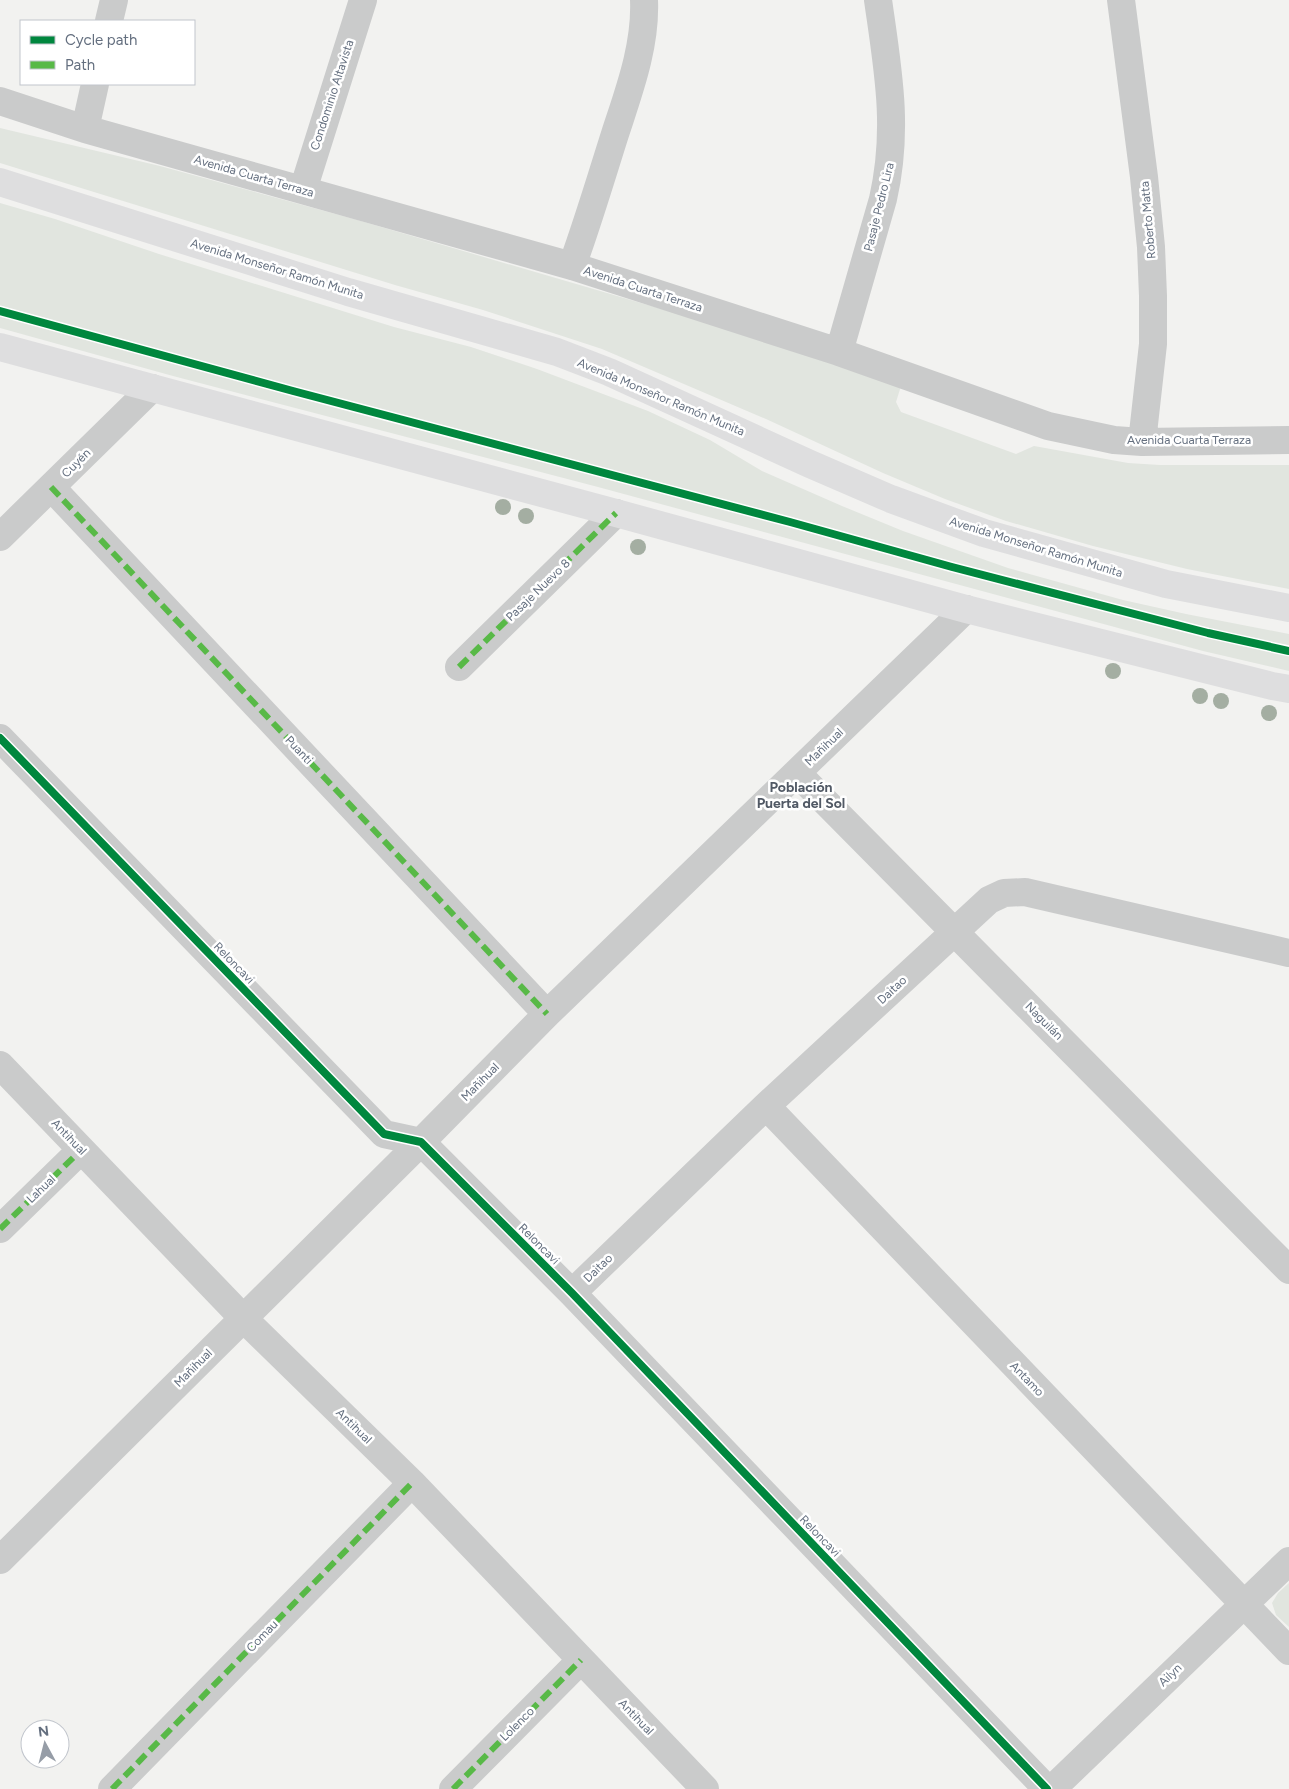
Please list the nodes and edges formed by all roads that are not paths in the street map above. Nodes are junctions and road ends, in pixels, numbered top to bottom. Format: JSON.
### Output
{"nodes":[{"id":1,"x":114,"y":0,"type":"edge"},
{"id":2,"x":362,"y":0,"type":"edge"},
{"id":3,"x":644,"y":0,"type":"edge"},
{"id":4,"x":878,"y":0,"type":"edge"},
{"id":5,"x":1121,"y":0,"type":"edge"},
{"id":6,"x":109,"y":20,"type":"edge"},
{"id":7,"x":95,"y":85,"type":"edge"},
{"id":8,"x":0,"y":101,"type":"edge"},
{"id":9,"x":86,"y":129,"type":"junction"},
{"id":10,"x":0,"y":182,"type":"edge"},
{"id":11,"x":303,"y":190,"type":"junction"},
{"id":12,"x":572,"y":266,"type":"junction"},
{"id":13,"x":0,"y":347,"type":"edge"},
{"id":14,"x":839,"y":352,"type":"junction"},
{"id":15,"x":152,"y":388,"type":"junction"},
{"id":16,"x":1289,"y":440,"type":"edge"},
{"id":17,"x":1142,"y":442,"type":"junction"},
{"id":18,"x":52,"y":487,"type":"junction"},
{"id":19,"x":616,"y":513,"type":"junction"},
{"id":20,"x":0,"y":537,"type":"edge"},
{"id":21,"x":1289,"y":608,"type":"edge"},
{"id":22,"x":966,"y":609,"type":"junction"},
{"id":23,"x":459,"y":667,"type":"dead end"},
{"id":24,"x":1289,"y":689,"type":"edge"},
{"id":25,"x":0,"y":738,"type":"edge"},
{"id":26,"x":798,"y":773,"type":"junction"},
{"id":27,"x":955,"y":931,"type":"junction"},
{"id":28,"x":1289,"y":953,"type":"edge"},
{"id":29,"x":547,"y":1014,"type":"junction"},
{"id":30,"x":0,"y":1065,"type":"edge"},
{"id":31,"x":766,"y":1106,"type":"junction"},
{"id":32,"x":422,"y":1142,"type":"junction"},
{"id":33,"x":81,"y":1150,"type":"junction"},
{"id":34,"x":0,"y":1229,"type":"edge"},
{"id":35,"x":1289,"y":1270,"type":"edge"},
{"id":36,"x":572,"y":1293,"type":"junction"},
{"id":37,"x":243,"y":1318,"type":"junction"},
{"id":38,"x":412,"y":1482,"type":"junction"},
{"id":39,"x":0,"y":1560,"type":"edge"},
{"id":40,"x":1289,"y":1561,"type":"edge"},
{"id":41,"x":1244,"y":1605,"type":"junction"},
{"id":42,"x":1289,"y":1651,"type":"edge"},
{"id":43,"x":581,"y":1660,"type":"junction"},
{"id":44,"x":112,"y":1789,"type":"edge"},
{"id":45,"x":453,"y":1789,"type":"edge"},
{"id":46,"x":705,"y":1789,"type":"edge"},
{"id":47,"x":1047,"y":1789,"type":"edge"},
{"id":48,"x":1052,"y":1789,"type":"edge"}],
"edges":[{"from":1,"to":6,"type":"street"},
{"from":2,"to":11,"type":"street","name":"Condominio Altavista"},
{"from":3,"to":12,"type":"street"},
{"from":4,"to":14,"type":"street","name":"Pasaje Pedro Lira"},
{"from":5,"to":17,"type":"street","name":"Roberto Matta"},
{"from":7,"to":9,"type":"street"},
{"from":8,"to":9,"type":"street","name":"Avenida Cuarta Terraza"},
{"from":9,"to":11,"type":"street","name":"Avenida Cuarta Terraza"},
{"from":10,"to":21,"type":"main road","name":"Avenida Monseñor Ramón Munita"},
{"from":11,"to":12,"type":"street","name":"Avenida Cuarta Terraza"},
{"from":12,"to":14,"type":"street","name":"Avenida Cuarta Terraza"},
{"from":13,"to":15,"type":"main road"},
{"from":14,"to":17,"type":"street","name":"Avenida Cuarta Terraza"},
{"from":15,"to":18,"type":"street","name":"Cuyén"},
{"from":15,"to":19,"type":"main road"},
{"from":16,"to":17,"type":"street","name":"Avenida Cuarta Terraza"},
{"from":18,"to":20,"type":"street","name":"Cuyén"},
{"from":18,"to":29,"type":"street","name":"Puanti"},
{"from":19,"to":22,"type":"main road"},
{"from":19,"to":23,"type":"street","name":"Pasaje Nuevo 8"},
{"from":22,"to":24,"type":"main road"},
{"from":22,"to":26,"type":"street","name":"Mañihual"},
{"from":25,"to":32,"type":"street","name":"Reloncavi"},
{"from":26,"to":27,"type":"street","name":"Naguilán"},
{"from":26,"to":29,"type":"street","name":"Mañihual"},
{"from":27,"to":28,"type":"street","name":"Daitao"},
{"from":27,"to":31,"type":"street","name":"Daitao"},
{"from":27,"to":35,"type":"street","name":"Naguilán"},
{"from":29,"to":32,"type":"street","name":"Mañihual"},
{"from":30,"to":33,"type":"street","name":"Antihual"},
{"from":31,"to":36,"type":"street","name":"Daitao"},
{"from":31,"to":41,"type":"street","name":"Antamo"},
{"from":32,"to":36,"type":"street","name":"Reloncavi"},
{"from":32,"to":37,"type":"street","name":"Mañihual"},
{"from":33,"to":34,"type":"street","name":"Lahual"},
{"from":33,"to":37,"type":"street","name":"Antihual"},
{"from":36,"to":47,"type":"street","name":"Reloncavi"},
{"from":37,"to":38,"type":"street","name":"Antihual"},
{"from":37,"to":39,"type":"street","name":"Mañihual"},
{"from":38,"to":43,"type":"street","name":"Antihual"},
{"from":38,"to":44,"type":"street","name":"Comau"},
{"from":40,"to":41,"type":"street","name":"Ailyn"},
{"from":41,"to":42,"type":"street","name":"Antamo"},
{"from":41,"to":48,"type":"street","name":"Ailyn"},
{"from":43,"to":45,"type":"street","name":"Lolenco"},
{"from":43,"to":46,"type":"street","name":"Antihual"}]}
